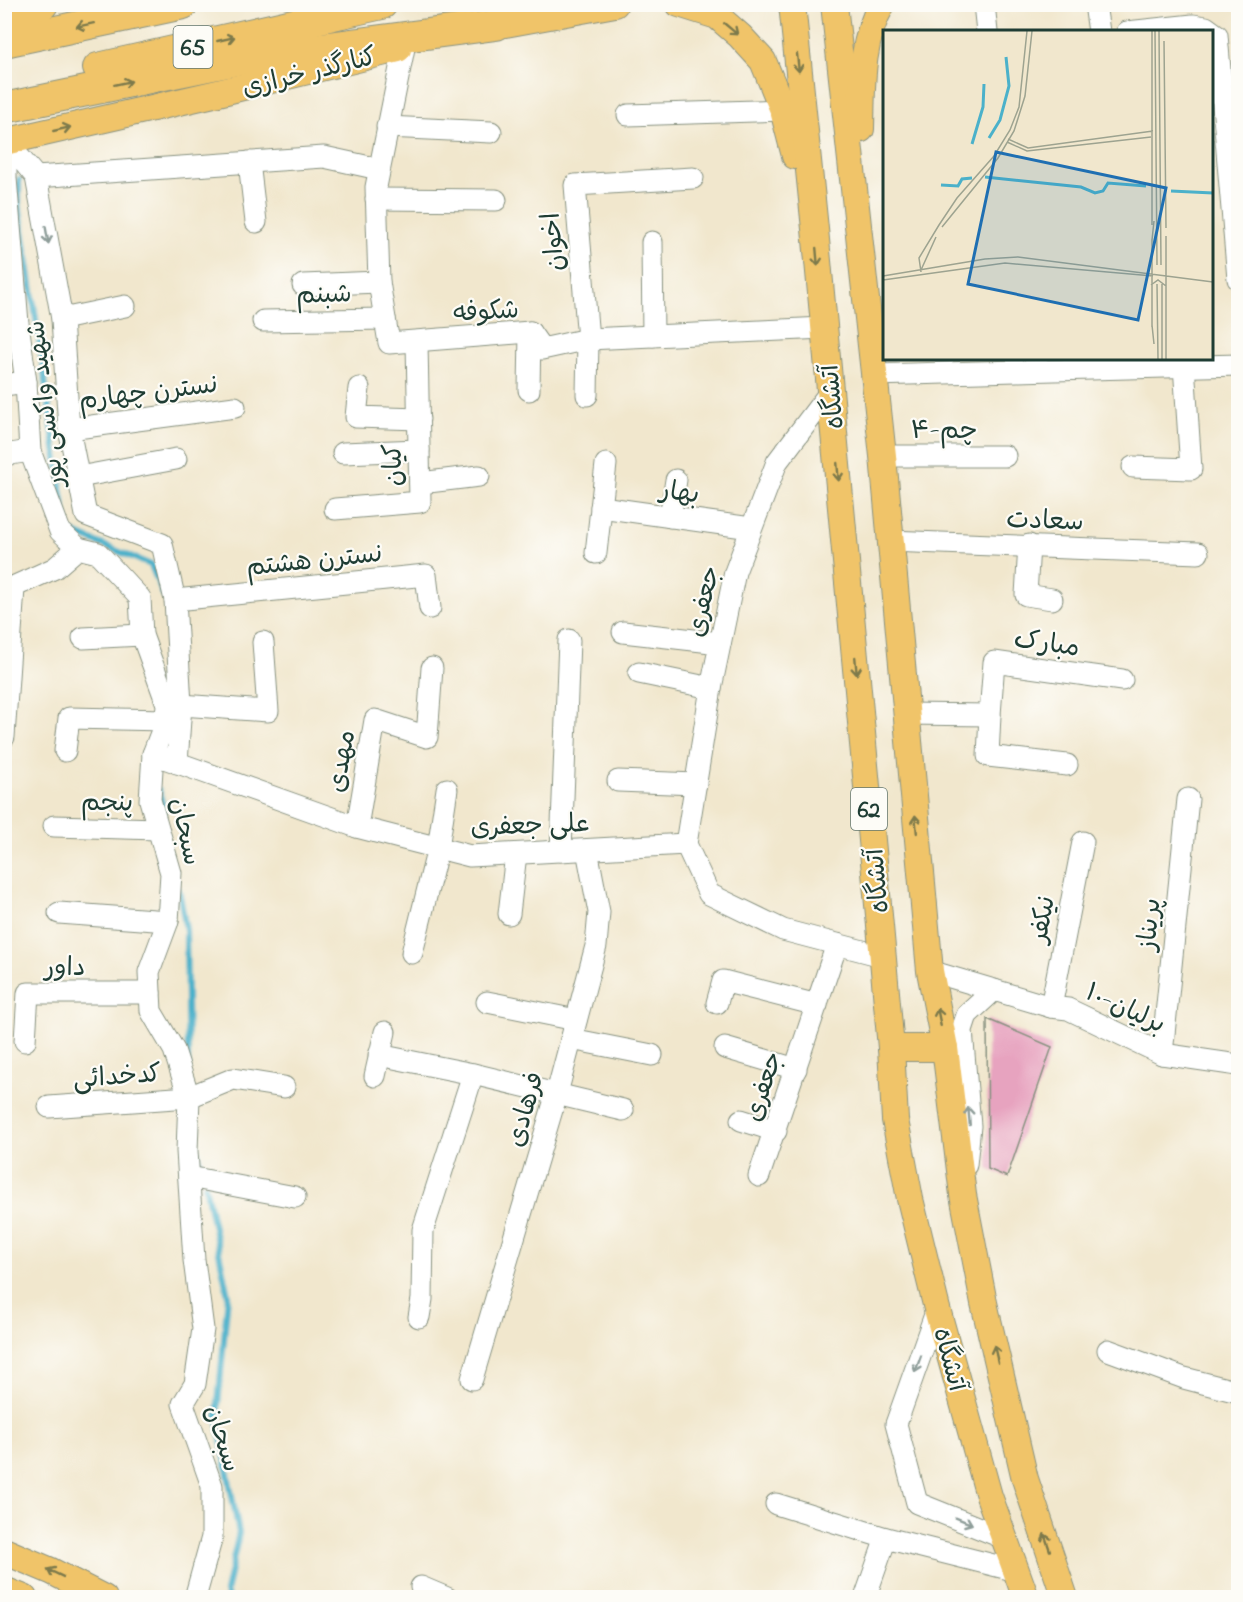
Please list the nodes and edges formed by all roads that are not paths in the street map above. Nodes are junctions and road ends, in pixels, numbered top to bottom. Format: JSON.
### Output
{"nodes":[{"id":1,"x":43,"y":4,"type":"edge"},
{"id":2,"x":183,"y":4,"type":"edge"},
{"id":3,"x":382,"y":4,"type":"edge"},
{"id":4,"x":615,"y":4,"type":"edge"},
{"id":5,"x":679,"y":4,"type":"edge"},
{"id":6,"x":792,"y":4,"type":"edge"},
{"id":7,"x":834,"y":4,"type":"edge"},
{"id":8,"x":882,"y":4,"type":"edge"},
{"id":9,"x":984,"y":4,"type":"edge"},
{"id":10,"x":1095,"y":4,"type":"edge"},
{"id":11,"x":4,"y":12,"type":"edge"},
{"id":12,"x":496,"y":25,"type":"junction"},
{"id":13,"x":987,"y":30,"type":"edge"},
{"id":14,"x":1099,"y":30,"type":"edge"},
{"id":15,"x":1146,"y":30,"type":"edge"},
{"id":16,"x":1210,"y":30,"type":"edge"},
{"id":17,"x":1213,"y":32,"type":"edge"},
{"id":18,"x":4,"y":42,"type":"edge"},
{"id":19,"x":404,"y":48,"type":"junction"},
{"id":20,"x":4,"y":89,"type":"edge"},
{"id":21,"x":4,"y":108,"type":"edge"},
{"id":22,"x":783,"y":110,"type":"junction"},
{"id":23,"x":628,"y":115,"type":"dead end"},
{"id":24,"x":387,"y":127,"type":"junction"},
{"id":25,"x":491,"y":132,"type":"dead end"},
{"id":26,"x":5,"y":142,"type":"edge"},
{"id":27,"x":249,"y":162,"type":"junction"},
{"id":28,"x":379,"y":169,"type":"junction"},
{"id":29,"x":36,"y":177,"type":"junction"},
{"id":30,"x":693,"y":178,"type":"dead end"},
{"id":31,"x":376,"y":199,"type":"junction"},
{"id":32,"x":495,"y":200,"type":"dead end"},
{"id":33,"x":857,"y":216,"type":"junction"},
{"id":34,"x":256,"y":222,"type":"dead end"},
{"id":35,"x":815,"y":229,"type":"junction"},
{"id":36,"x":652,"y":242,"type":"dead end"},
{"id":37,"x":1239,"y":279,"type":"edge"},
{"id":38,"x":379,"y":282,"type":"junction"},
{"id":39,"x":303,"y":285,"type":"dead end"},
{"id":40,"x":125,"y":306,"type":"dead end"},
{"id":41,"x":62,"y":319,"type":"junction"},
{"id":42,"x":385,"y":320,"type":"junction"},
{"id":43,"x":264,"y":321,"type":"dead end"},
{"id":44,"x":11,"y":324,"type":"edge"},
{"id":45,"x":824,"y":328,"type":"junction"},
{"id":46,"x":530,"y":332,"type":"junction"},
{"id":47,"x":653,"y":336,"type":"junction"},
{"id":48,"x":588,"y":339,"type":"junction"},
{"id":49,"x":417,"y":342,"type":"junction"},
{"id":50,"x":1138,"y":363,"type":"edge"},
{"id":51,"x":1184,"y":365,"type":"junction"},
{"id":52,"x":1239,"y":365,"type":"edge"},
{"id":53,"x":874,"y":375,"type":"junction"},
{"id":54,"x":26,"y":382,"type":"junction"},
{"id":55,"x":4,"y":385,"type":"edge"},
{"id":56,"x":359,"y":388,"type":"dead end"},
{"id":57,"x":529,"y":390,"type":"dead end"},
{"id":58,"x":830,"y":392,"type":"junction"},
{"id":59,"x":587,"y":395,"type":"dead end"},
{"id":60,"x":235,"y":407,"type":"dead end"},
{"id":61,"x":419,"y":419,"type":"junction"},
{"id":62,"x":69,"y":429,"type":"junction"},
{"id":63,"x":419,"y":450,"type":"junction"},
{"id":64,"x":30,"y":451,"type":"junction"},
{"id":65,"x":343,"y":453,"type":"dead end"},
{"id":66,"x":4,"y":455,"type":"edge"},
{"id":67,"x":883,"y":456,"type":"junction"},
{"id":68,"x":1005,"y":456,"type":"dead end"},
{"id":69,"x":176,"y":459,"type":"dead end"},
{"id":70,"x":606,"y":464,"type":"dead end"},
{"id":71,"x":1133,"y":467,"type":"dead end"},
{"id":72,"x":479,"y":476,"type":"dead end"},
{"id":73,"x":79,"y":477,"type":"junction"},
{"id":74,"x":676,"y":480,"type":"dead end"},
{"id":75,"x":420,"y":483,"type":"junction"},
{"id":76,"x":601,"y":507,"type":"junction"},
{"id":77,"x":335,"y":509,"type":"dead end"},
{"id":78,"x":670,"y":517,"type":"junction"},
{"id":79,"x":751,"y":528,"type":"junction"},
{"id":80,"x":890,"y":541,"type":"junction"},
{"id":81,"x":1029,"y":546,"type":"junction"},
{"id":82,"x":78,"y":549,"type":"junction"},
{"id":83,"x":596,"y":553,"type":"dead end"},
{"id":84,"x":1198,"y":553,"type":"dead end"},
{"id":85,"x":9,"y":589,"type":"edge"},
{"id":86,"x":1052,"y":599,"type":"dead end"},
{"id":87,"x":175,"y":600,"type":"junction"},
{"id":88,"x":430,"y":608,"type":"dead end"},
{"id":89,"x":623,"y":632,"type":"dead end"},
{"id":90,"x":142,"y":635,"type":"junction"},
{"id":91,"x":83,"y":638,"type":"dead end"},
{"id":92,"x":569,"y":640,"type":"dead end"},
{"id":93,"x":263,"y":642,"type":"dead end"},
{"id":94,"x":720,"y":643,"type":"junction"},
{"id":95,"x":432,"y":668,"type":"dead end"},
{"id":96,"x":639,"y":673,"type":"dead end"},
{"id":97,"x":1122,"y":680,"type":"dead end"},
{"id":98,"x":711,"y":688,"type":"junction"},
{"id":99,"x":181,"y":705,"type":"junction"},
{"id":100,"x":906,"y":714,"type":"junction"},
{"id":101,"x":990,"y":715,"type":"junction"},
{"id":102,"x":166,"y":720,"type":"junction"},
{"id":103,"x":4,"y":737,"type":"edge"},
{"id":104,"x":65,"y":751,"type":"dead end"},
{"id":105,"x":153,"y":754,"type":"junction"},
{"id":106,"x":177,"y":763,"type":"junction"},
{"id":107,"x":1067,"y":765,"type":"dead end"},
{"id":108,"x":618,"y":781,"type":"dead end"},
{"id":109,"x":696,"y":784,"type":"junction"},
{"id":110,"x":447,"y":789,"type":"dead end"},
{"id":111,"x":1188,"y":799,"type":"dead end"},
{"id":112,"x":54,"y":826,"type":"dead end"},
{"id":113,"x":357,"y":827,"type":"junction"},
{"id":114,"x":158,"y":829,"type":"junction"},
{"id":115,"x":1083,"y":842,"type":"dead end"},
{"id":116,"x":686,"y":844,"type":"junction"},
{"id":117,"x":438,"y":848,"type":"junction"},
{"id":118,"x":587,"y":850,"type":"junction"},
{"id":119,"x":561,"y":851,"type":"junction"},
{"id":120,"x":516,"y":854,"type":"junction"},
{"id":121,"x":59,"y":913,"type":"dead end"},
{"id":122,"x":509,"y":914,"type":"dead end"},
{"id":123,"x":168,"y":921,"type":"junction"},
{"id":124,"x":837,"y":944,"type":"junction"},
{"id":125,"x":412,"y":953,"type":"dead end"},
{"id":126,"x":882,"y":956,"type":"junction"},
{"id":127,"x":930,"y":971,"type":"junction"},
{"id":128,"x":994,"y":990,"type":"junction"},
{"id":129,"x":150,"y":993,"type":"junction"},
{"id":130,"x":487,"y":1002,"type":"dead end"},
{"id":131,"x":717,"y":1004,"type":"dead end"},
{"id":132,"x":817,"y":1005,"type":"junction"},
{"id":133,"x":1052,"y":1007,"type":"junction"},
{"id":134,"x":574,"y":1030,"type":"junction"},
{"id":135,"x":385,"y":1032,"type":"dead end"},
{"id":136,"x":25,"y":1041,"type":"dead end"},
{"id":137,"x":724,"y":1048,"type":"dead end"},
{"id":138,"x":891,"y":1048,"type":"junction"},
{"id":139,"x":945,"y":1048,"type":"junction"},
{"id":140,"x":1162,"y":1054,"type":"junction"},
{"id":141,"x":652,"y":1055,"type":"dead end"},
{"id":142,"x":1239,"y":1065,"type":"edge"},
{"id":143,"x":796,"y":1069,"type":"junction"},
{"id":144,"x":473,"y":1074,"type":"junction"},
{"id":145,"x":284,"y":1087,"type":"dead end"},
{"id":146,"x":557,"y":1093,"type":"junction"},
{"id":147,"x":189,"y":1097,"type":"junction"},
{"id":148,"x":49,"y":1107,"type":"dead end"},
{"id":149,"x":623,"y":1110,"type":"dead end"},
{"id":150,"x":741,"y":1120,"type":"dead end"},
{"id":151,"x":776,"y":1131,"type":"junction"},
{"id":152,"x":759,"y":1176,"type":"dead end"},
{"id":153,"x":189,"y":1177,"type":"junction"},
{"id":154,"x":963,"y":1195,"type":"junction"},
{"id":155,"x":295,"y":1197,"type":"dead end"},
{"id":156,"x":937,"y":1309,"type":"junction"},
{"id":157,"x":418,"y":1317,"type":"dead end"},
{"id":158,"x":1108,"y":1350,"type":"dead end"},
{"id":159,"x":472,"y":1379,"type":"dead end"},
{"id":160,"x":1239,"y":1392,"type":"edge"},
{"id":161,"x":776,"y":1504,"type":"dead end"},
{"id":162,"x":886,"y":1538,"type":"junction"},
{"id":163,"x":1004,"y":1538,"type":"junction"},
{"id":164,"x":4,"y":1551,"type":"edge"},
{"id":165,"x":1017,"y":1571,"type":"junction"},
{"id":166,"x":421,"y":1587,"type":"dead end"},
{"id":167,"x":4,"y":1590,"type":"edge"},
{"id":168,"x":24,"y":1598,"type":"edge"},
{"id":169,"x":104,"y":1598,"type":"edge"},
{"id":170,"x":195,"y":1598,"type":"edge"},
{"id":171,"x":447,"y":1598,"type":"edge"},
{"id":172,"x":865,"y":1598,"type":"edge"},
{"id":173,"x":1026,"y":1598,"type":"edge"},
{"id":174,"x":1065,"y":1598,"type":"edge"}],
"edges":[{"from":1,"to":11,"type":"highway"},
{"from":2,"to":18,"type":"highway","number":"65","one_way":true},
{"from":20,"to":3,"type":"highway","number":"65","one_way":true},
{"from":4,"to":12,"type":"main road","name":"کنارگذر خرازی"},
{"from":5,"to":22,"type":"main road","one_way":true},
{"from":6,"to":35,"type":"main road","name":"آتشگاه","number":"62","one_way":true},
{"from":7,"to":33,"type":"main road","name":"آتشگاه","number":"62"},
{"from":8,"to":33,"type":"main road"},
{"from":9,"to":13,"type":"street"},
{"from":10,"to":14,"type":"street"},
{"from":12,"to":19,"type":"main road","name":"کنارگذر خرازی"},
{"from":21,"to":12,"type":"highway","one_way":true},
{"from":15,"to":16,"type":"street"},
{"from":17,"to":37,"type":"street"},
{"from":19,"to":24,"type":"street","name":"شکوفه"},
{"from":26,"to":19,"type":"main road","name":"کنارگذر خرازی","one_way":true},
{"from":22,"to":23,"type":"street"},
{"from":22,"to":35,"type":"main road"},
{"from":24,"to":25,"type":"street"},
{"from":24,"to":28,"type":"street","name":"شکوفه"},
{"from":26,"to":29,"type":"street","name":"شهید واکسی پور"},
{"from":26,"to":44,"type":"street","name":"سبحان"},
{"from":27,"to":28,"type":"street"},
{"from":27,"to":29,"type":"street"},
{"from":27,"to":34,"type":"street"},
{"from":28,"to":31,"type":"street","name":"شکوفه"},
{"from":29,"to":41,"type":"street","name":"شهید واکسی پور","one_way":true},
{"from":30,"to":48,"type":"street","name":"اخوان"},
{"from":31,"to":32,"type":"street"},
{"from":31,"to":38,"type":"street","name":"شکوفه"},
{"from":33,"to":53,"type":"main road","name":"آتشگاه","number":"62"},
{"from":35,"to":45,"type":"main road","name":"آتشگاه","number":"62","one_way":true},
{"from":36,"to":47,"type":"street"},
{"from":38,"to":39,"type":"street"},
{"from":38,"to":42,"type":"street","name":"شکوفه"},
{"from":40,"to":41,"type":"street"},
{"from":41,"to":62,"type":"street","name":"شهید واکسی پور"},
{"from":42,"to":43,"type":"street","name":"شبنم"},
{"from":42,"to":49,"type":"street","name":"شکوفه"},
{"from":44,"to":54,"type":"street","name":"سبحان"},
{"from":45,"to":47,"type":"street","name":"شکوفه"},
{"from":45,"to":58,"type":"main road","name":"آتشگاه","number":"62"},
{"from":46,"to":48,"type":"street","name":"شکوفه"},
{"from":46,"to":49,"type":"street","name":"شکوفه"},
{"from":46,"to":57,"type":"street"},
{"from":47,"to":48,"type":"street","name":"شکوفه"},
{"from":48,"to":59,"type":"street"},
{"from":49,"to":61,"type":"street","name":"کیان"},
{"from":50,"to":51,"type":"street"},
{"from":50,"to":53,"type":"street"},
{"from":51,"to":52,"type":"street"},
{"from":51,"to":71,"type":"street"},
{"from":53,"to":67,"type":"main road","name":"آتشگاه","number":"62"},
{"from":54,"to":55,"type":"street"},
{"from":54,"to":64,"type":"street","name":"سبحان"},
{"from":56,"to":61,"type":"street"},
{"from":58,"to":79,"type":"street","name":"جعفری"},
{"from":58,"to":126,"type":"main road","name":"آتشگاه","number":"62","one_way":true},
{"from":60,"to":62,"type":"street","name":"نسترن چهارم"},
{"from":61,"to":63,"type":"street","name":"کیان"},
{"from":62,"to":73,"type":"street","name":"شهید واکسی پور"},
{"from":63,"to":65,"type":"street"},
{"from":63,"to":75,"type":"street","name":"کیان"},
{"from":64,"to":66,"type":"street"},
{"from":64,"to":82,"type":"street","name":"سبحان"},
{"from":67,"to":68,"type":"street","name":"۴-چم"},
{"from":67,"to":80,"type":"main road","name":"آتشگاه","number":"62"},
{"from":69,"to":73,"type":"street"},
{"from":70,"to":76,"type":"street"},
{"from":72,"to":75,"type":"street"},
{"from":73,"to":87,"type":"street","name":"شهید واکسی پور"},
{"from":74,"to":78,"type":"street"},
{"from":75,"to":77,"type":"street","name":"کیان"},
{"from":76,"to":78,"type":"street","name":"بهار"},
{"from":76,"to":83,"type":"street"},
{"from":78,"to":79,"type":"street","name":"بهار"},
{"from":79,"to":94,"type":"street","name":"جعفری"},
{"from":80,"to":81,"type":"street","name":"سعادت"},
{"from":80,"to":100,"type":"main road","name":"آتشگاه","number":"62"},
{"from":81,"to":84,"type":"street","name":"سعادت"},
{"from":81,"to":86,"type":"street"},
{"from":82,"to":85,"type":"street"},
{"from":82,"to":90,"type":"street","name":"سبحان"},
{"from":85,"to":103,"type":"street"},
{"from":87,"to":88,"type":"street","name":"نسترن هشتم"},
{"from":87,"to":99,"type":"street","name":"شهید واکسی پور"},
{"from":89,"to":94,"type":"street"},
{"from":90,"to":91,"type":"street"},
{"from":90,"to":102,"type":"street","name":"سبحان"},
{"from":92,"to":119,"type":"street"},
{"from":93,"to":99,"type":"street"},
{"from":94,"to":98,"type":"street","name":"جعفری"},
{"from":95,"to":113,"type":"street","name":"مهدی"},
{"from":96,"to":98,"type":"street"},
{"from":97,"to":101,"type":"street","name":"مبارک"},
{"from":98,"to":109,"type":"street","name":"جعفری"},
{"from":99,"to":106,"type":"street","name":"شهید واکسی پور"},
{"from":100,"to":101,"type":"street"},
{"from":127,"to":100,"type":"main road","name":"آتشگاه","number":"62","one_way":true},
{"from":101,"to":107,"type":"street"},
{"from":102,"to":104,"type":"street"},
{"from":102,"to":105,"type":"street","name":"سبحان"},
{"from":105,"to":106,"type":"street","name":"علی جعفری"},
{"from":105,"to":114,"type":"street","name":"سبحان"},
{"from":106,"to":113,"type":"street","name":"علی جعفری"},
{"from":108,"to":109,"type":"street"},
{"from":109,"to":116,"type":"street","name":"جعفری"},
{"from":110,"to":117,"type":"street"},
{"from":111,"to":140,"type":"street","name":"پریناز"},
{"from":112,"to":114,"type":"street","name":"پنجم"},
{"from":113,"to":117,"type":"street","name":"علی جعفری"},
{"from":114,"to":123,"type":"street","name":"سبحان"},
{"from":115,"to":133,"type":"street","name":"نیکفر"},
{"from":116,"to":118,"type":"street","name":"علی جعفری"},
{"from":116,"to":124,"type":"street"},
{"from":117,"to":120,"type":"street","name":"علی جعفری"},
{"from":117,"to":125,"type":"street"},
{"from":118,"to":119,"type":"street","name":"علی جعفری"},
{"from":118,"to":134,"type":"street","name":"فرهادی"},
{"from":119,"to":120,"type":"street","name":"علی جعفری"},
{"from":120,"to":122,"type":"street"},
{"from":121,"to":123,"type":"street"},
{"from":123,"to":129,"type":"street","name":"سبحان"},
{"from":124,"to":126,"type":"street"},
{"from":124,"to":132,"type":"street","name":"جعفری"},
{"from":126,"to":138,"type":"main road","name":"آتشگاه","number":"62"},
{"from":127,"to":128,"type":"street","name":"۱۰-برلیان"},
{"from":139,"to":127,"type":"main road","name":"آتشگاه","number":"62","one_way":true},
{"from":128,"to":133,"type":"street","name":"۱۰-برلیان"},
{"from":154,"to":128,"type":"street","one_way":true},
{"from":129,"to":136,"type":"street","name":"داور"},
{"from":129,"to":147,"type":"street","name":"سبحان"},
{"from":130,"to":134,"type":"street"},
{"from":131,"to":132,"type":"street"},
{"from":132,"to":143,"type":"street","name":"جعفری"},
{"from":133,"to":140,"type":"street","name":"۱۰-برلیان"},
{"from":134,"to":141,"type":"street"},
{"from":134,"to":146,"type":"street","name":"فرهادی"},
{"from":135,"to":144,"type":"street"},
{"from":137,"to":143,"type":"street"},
{"from":138,"to":139,"type":"main road"},
{"from":138,"to":156,"type":"main road","name":"آتشگاه","number":"62"},
{"from":139,"to":154,"type":"main road","name":"آتشگاه","number":"62"},
{"from":140,"to":142,"type":"street","name":"۱۰-برلیان"},
{"from":143,"to":151,"type":"street","name":"جعفری"},
{"from":144,"to":146,"type":"street"},
{"from":144,"to":157,"type":"street"},
{"from":145,"to":147,"type":"street","name":"کدخدائی"},
{"from":146,"to":149,"type":"street"},
{"from":146,"to":159,"type":"street","name":"فرهادی"},
{"from":147,"to":148,"type":"street","name":"کدخدائی"},
{"from":147,"to":153,"type":"street","name":"سبحان"},
{"from":150,"to":151,"type":"street"},
{"from":151,"to":152,"type":"street","name":"جعفری"},
{"from":153,"to":155,"type":"street"},
{"from":153,"to":170,"type":"street","name":"سبحان"},
{"from":174,"to":154,"type":"main road","name":"آتشگاه","number":"62","one_way":true},
{"from":156,"to":163,"type":"main road","name":"آتشگاه","number":"62"},
{"from":156,"to":163,"type":"street","one_way":true},
{"from":158,"to":160,"type":"street"},
{"from":161,"to":162,"type":"street"},
{"from":162,"to":165,"type":"street"},
{"from":162,"to":172,"type":"street"},
{"from":163,"to":165,"type":"main road","name":"آتشگاه","number":"62"},
{"from":169,"to":164,"type":"main road","one_way":true},
{"from":165,"to":173,"type":"main road","name":"آتشگاه","number":"62"},
{"from":166,"to":171,"type":"street"},
{"from":167,"to":168,"type":"main road"}]}
